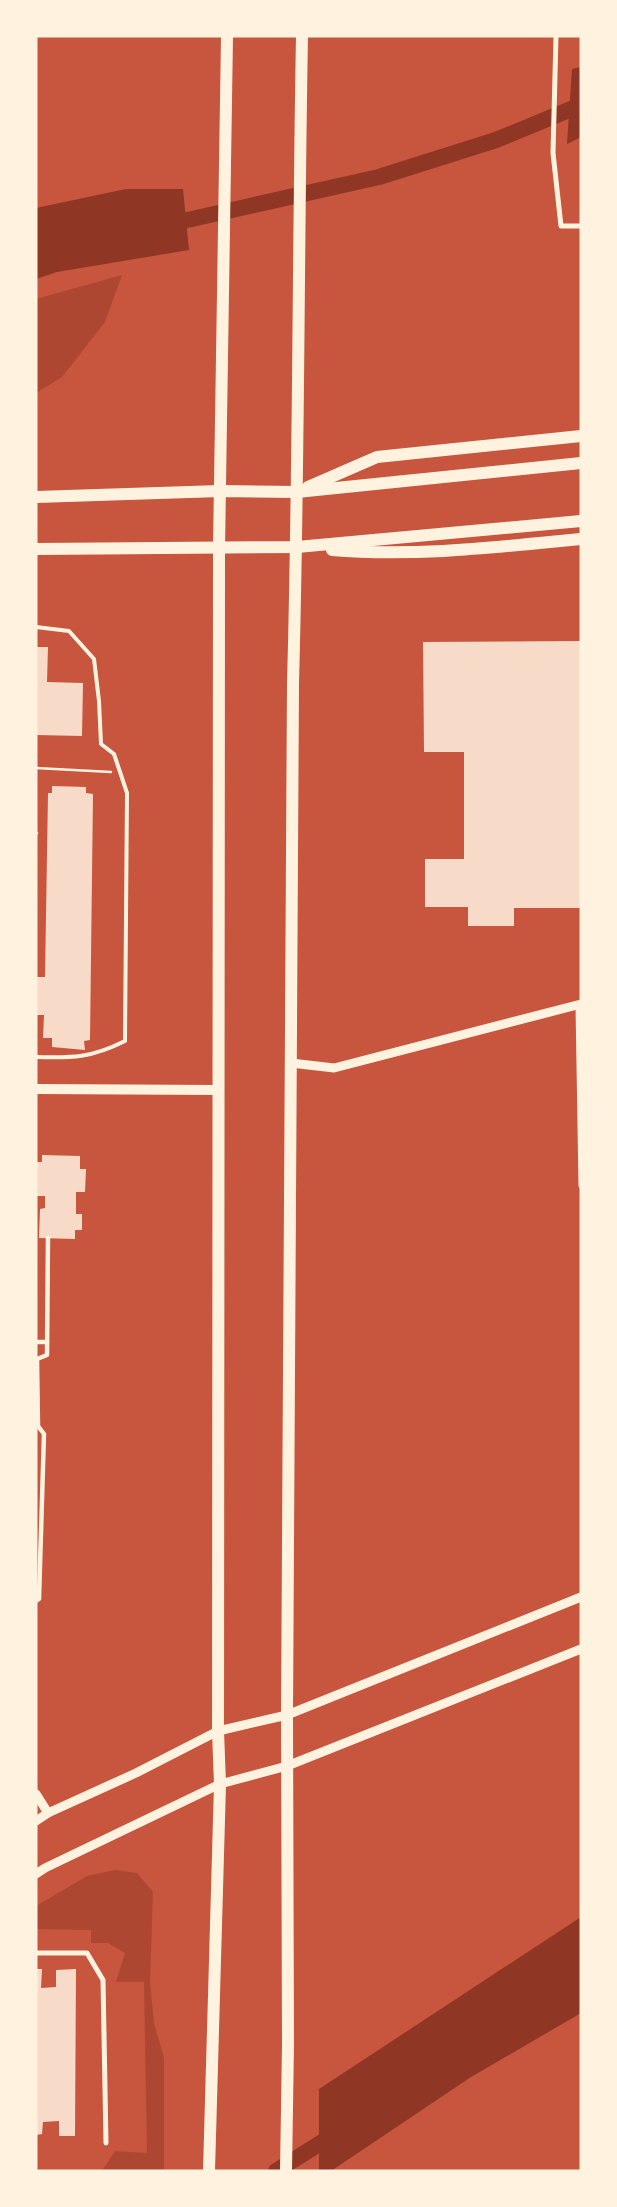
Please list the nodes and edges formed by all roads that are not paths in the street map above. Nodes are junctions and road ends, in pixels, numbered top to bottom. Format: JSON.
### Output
{"nodes":[{"id":1,"x":227,"y":36,"type":"edge"},
{"id":2,"x":302,"y":36,"type":"edge"},
{"id":3,"x":556,"y":36,"type":"edge"},
{"id":4,"x":581,"y":226,"type":"edge"},
{"id":5,"x":581,"y":436,"type":"edge"},
{"id":6,"x":581,"y":463,"type":"edge"},
{"id":7,"x":220,"y":491,"type":"junction"},
{"id":8,"x":297,"y":492,"type":"junction"},
{"id":9,"x":36,"y":497,"type":"edge"},
{"id":10,"x":581,"y":521,"type":"edge"},
{"id":11,"x":581,"y":539,"type":"edge"},
{"id":12,"x":297,"y":547,"type":"junction"},
{"id":13,"x":36,"y":549,"type":"edge"},
{"id":14,"x":219,"y":549,"type":"junction"},
{"id":15,"x":36,"y":627,"type":"edge"},
{"id":16,"x":579,"y":1005,"type":"edge"},
{"id":17,"x":36,"y":1057,"type":"edge"},
{"id":18,"x":291,"y":1063,"type":"junction"},
{"id":19,"x":36,"y":1089,"type":"edge"},
{"id":20,"x":219,"y":1090,"type":"junction"},
{"id":21,"x":581,"y":1186,"type":"edge"},
{"id":22,"x":48,"y":1238,"type":"dead end"},
{"id":23,"x":36,"y":1342,"type":"edge"},
{"id":24,"x":47,"y":1342,"type":"junction"},
{"id":25,"x":37,"y":1359,"type":"edge"},
{"id":26,"x":581,"y":1597,"type":"edge"},
{"id":27,"x":36,"y":1601,"type":"edge"},
{"id":28,"x":581,"y":1649,"type":"edge"},
{"id":29,"x":287,"y":1714,"type":"junction"},
{"id":30,"x":218,"y":1731,"type":"junction"},
{"id":31,"x":287,"y":1766,"type":"junction"},
{"id":32,"x":220,"y":1784,"type":"junction"},
{"id":33,"x":36,"y":1794,"type":"edge"},
{"id":34,"x":48,"y":1813,"type":"junction"},
{"id":35,"x":36,"y":1821,"type":"edge"},
{"id":36,"x":36,"y":1874,"type":"edge"},
{"id":37,"x":36,"y":1953,"type":"edge"},
{"id":38,"x":106,"y":2143,"type":"dead end"},
{"id":39,"x":208,"y":2171,"type":"edge"},
{"id":40,"x":286,"y":2171,"type":"edge"}],
"edges":[{"from":1,"to":7,"type":"main road"},
{"from":2,"to":8,"type":"main road"},
{"from":3,"to":4,"type":"street"},
{"from":5,"to":8,"type":"main road"},
{"from":6,"to":8,"type":"main road"},
{"from":7,"to":8,"type":"main road"},
{"from":7,"to":9,"type":"main road"},
{"from":7,"to":14,"type":"main road"},
{"from":8,"to":12,"type":"main road"},
{"from":10,"to":12,"type":"main road"},
{"from":11,"to":12,"type":"main road"},
{"from":12,"to":14,"type":"main road"},
{"from":12,"to":18,"type":"main road"},
{"from":13,"to":14,"type":"main road"},
{"from":14,"to":20,"type":"main road"},
{"from":15,"to":17,"type":"lane"},
{"from":16,"to":18,"type":"street"},
{"from":16,"to":21,"type":"street"},
{"from":18,"to":29,"type":"main road"},
{"from":19,"to":20,"type":"main road"},
{"from":20,"to":30,"type":"main road"},
{"from":22,"to":24,"type":"street"},
{"from":23,"to":24,"type":"street"},
{"from":24,"to":25,"type":"street"},
{"from":25,"to":27,"type":"street"},
{"from":26,"to":29,"type":"street"},
{"from":28,"to":31,"type":"street"},
{"from":29,"to":30,"type":"street"},
{"from":29,"to":31,"type":"main road"},
{"from":30,"to":32,"type":"main road"},
{"from":30,"to":34,"type":"street"},
{"from":31,"to":32,"type":"street"},
{"from":31,"to":40,"type":"main road"},
{"from":32,"to":36,"type":"street"},
{"from":32,"to":39,"type":"main road"},
{"from":33,"to":34,"type":"street"},
{"from":34,"to":35,"type":"street"},
{"from":37,"to":38,"type":"street"}]}
